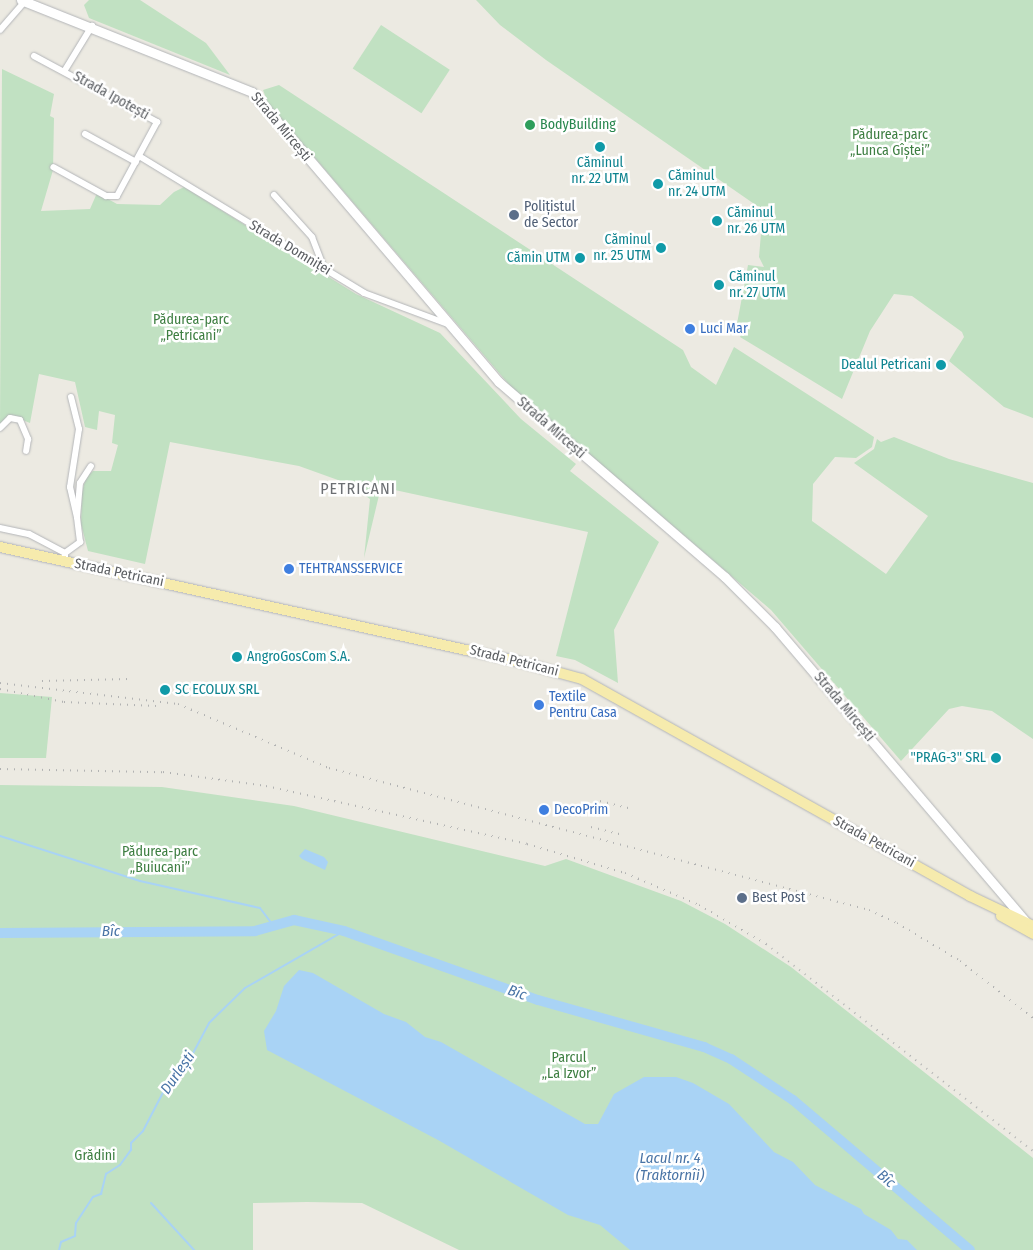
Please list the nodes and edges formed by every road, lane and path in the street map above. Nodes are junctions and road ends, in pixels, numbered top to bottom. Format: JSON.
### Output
{"nodes":[{"id":1,"x":23,"y":1,"type":"edge"},
{"id":2,"x":92,"y":26,"type":"junction"},
{"id":3,"x":0,"y":30,"type":"edge"},
{"id":4,"x":34,"y":56,"type":"dead end"},
{"id":5,"x":65,"y":70,"type":"junction"},
{"id":6,"x":85,"y":134,"type":"dead end"},
{"id":7,"x":138,"y":159,"type":"junction"},
{"id":8,"x":53,"y":167,"type":"dead end"},
{"id":9,"x":274,"y":195,"type":"dead end"},
{"id":10,"x":324,"y":268,"type":"junction"},
{"id":11,"x":448,"y":324,"type":"junction"},
{"id":12,"x":71,"y":398,"type":"dead end"},
{"id":13,"x":0,"y":428,"type":"edge"},
{"id":14,"x":26,"y":451,"type":"dead end"},
{"id":15,"x":91,"y":466,"type":"dead end"},
{"id":16,"x":77,"y":517,"type":"junction"},
{"id":17,"x":0,"y":528,"type":"edge"},
{"id":18,"x":0,"y":547,"type":"edge"},
{"id":19,"x":65,"y":557,"type":"junction"},
{"id":20,"x":980,"y":901,"type":"junction"},
{"id":21,"x":1029,"y":924,"type":"edge"},
{"id":22,"x":1033,"y":934,"type":"edge"}],
"edges":[{"from":1,"to":2,"type":"main road","name":"Strada Mircești"},
{"from":1,"to":3,"type":"street"},
{"from":2,"to":5,"type":"street","name":"Strada Ipotești"},
{"from":2,"to":11,"type":"main road","name":"Strada Mircești"},
{"from":4,"to":5,"type":"street","name":"Strada Ipotești"},
{"from":5,"to":7,"type":"street","name":"Strada Ipotești"},
{"from":6,"to":7,"type":"street","name":"Strada Domniței"},
{"from":7,"to":8,"type":"street"},
{"from":7,"to":10,"type":"street","name":"Strada Domniței"},
{"from":9,"to":10,"type":"street"},
{"from":10,"to":11,"type":"street","name":"Strada Domniței"},
{"from":11,"to":21,"type":"main road","name":"Strada Mircești"},
{"from":12,"to":16,"type":"street"},
{"from":13,"to":14,"type":"street"},
{"from":15,"to":16,"type":"street"},
{"from":16,"to":19,"type":"street"},
{"from":17,"to":19,"type":"street"},
{"from":18,"to":19,"type":"main road","name":"Strada Petricani"},
{"from":19,"to":20,"type":"main road","name":"Strada Petricani"},
{"from":20,"to":21,"type":"main road","name":"Strada Petricani"},
{"from":20,"to":22,"type":"main road","name":"Strada Petricani"},
{"from":21,"to":22,"type":"main road","name":"Strada Mircești"}]}
